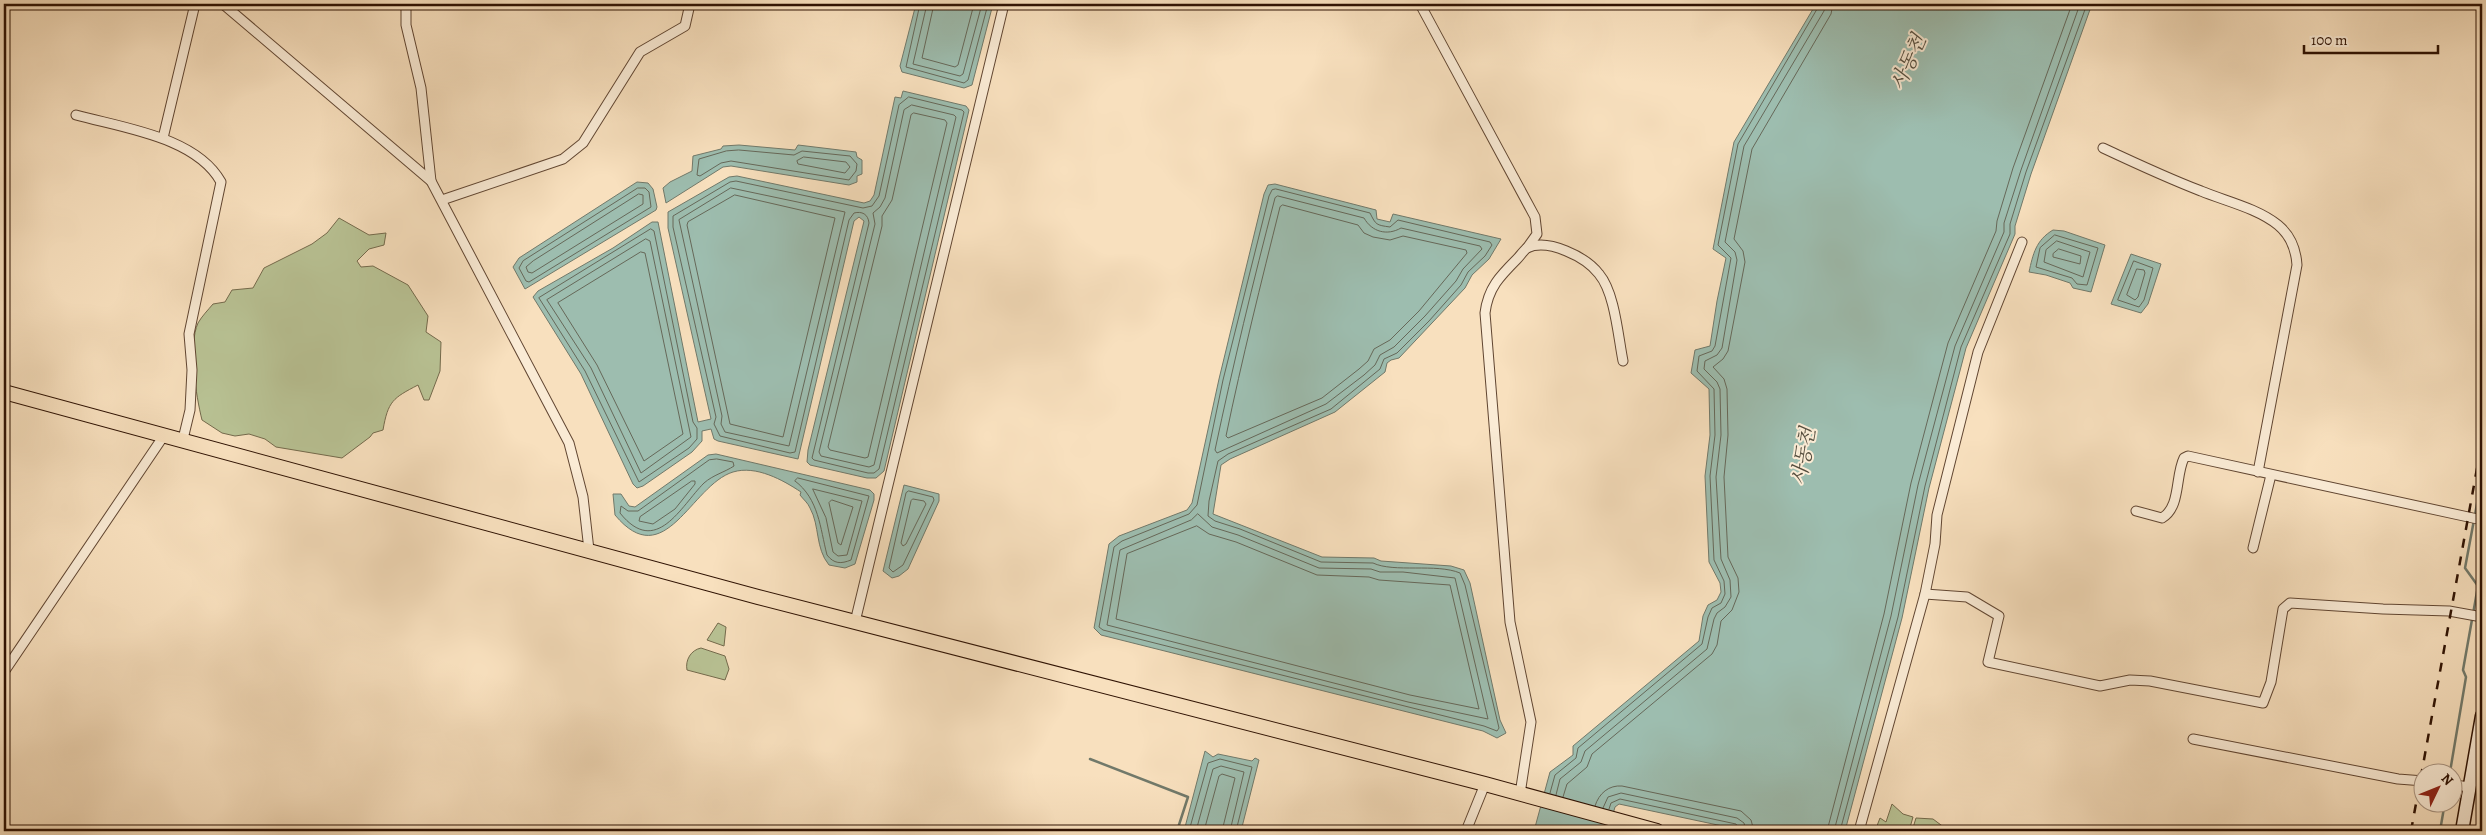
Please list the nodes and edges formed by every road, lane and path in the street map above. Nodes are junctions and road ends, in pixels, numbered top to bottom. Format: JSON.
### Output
{"nodes":[{"id":1,"x":195,"y":4,"type":"edge"},
{"id":2,"x":223,"y":4,"type":"edge"},
{"id":3,"x":406,"y":4,"type":"edge"},
{"id":4,"x":690,"y":4,"type":"edge"},
{"id":5,"x":1004,"y":4,"type":"edge"},
{"id":6,"x":1420,"y":4,"type":"edge"},
{"id":7,"x":76,"y":115,"type":"dead end"},
{"id":8,"x":163,"y":138,"type":"junction"},
{"id":9,"x":2102,"y":148,"type":"dead end"},
{"id":10,"x":431,"y":181,"type":"junction"},
{"id":11,"x":442,"y":200,"type":"junction"},
{"id":12,"x":2022,"y":242,"type":"dead end"},
{"id":13,"x":1527,"y":248,"type":"junction"},
{"id":14,"x":1623,"y":361,"type":"dead end"},
{"id":15,"x":4,"y":392,"type":"edge"},
{"id":16,"x":165,"y":434,"type":"junction"},
{"id":17,"x":183,"y":439,"type":"junction"},
{"id":18,"x":2258,"y":472,"type":"junction"},
{"id":19,"x":2271,"y":474,"type":"junction"},
{"id":20,"x":2136,"y":511,"type":"dead end"},
{"id":21,"x":2482,"y":520,"type":"edge"},
{"id":22,"x":2253,"y":548,"type":"dead end"},
{"id":23,"x":589,"y":550,"type":"junction"},
{"id":24,"x":1925,"y":594,"type":"junction"},
{"id":25,"x":2482,"y":617,"type":"edge"},
{"id":26,"x":855,"y":622,"type":"junction"},
{"id":27,"x":4,"y":672,"type":"edge"},
{"id":28,"x":2482,"y":716,"type":"edge"},
{"id":29,"x":2193,"y":739,"type":"dead end"},
{"id":30,"x":2414,"y":780,"type":"edge"},
{"id":31,"x":1485,"y":784,"type":"junction"},
{"id":32,"x":2464,"y":786,"type":"edge"},
{"id":33,"x":2470,"y":787,"type":"junction"},
{"id":34,"x":1520,"y":794,"type":"junction"},
{"id":35,"x":1466,"y":831,"type":"edge"},
{"id":36,"x":1657,"y":831,"type":"edge"},
{"id":37,"x":1859,"y":831,"type":"edge"},
{"id":38,"x":2462,"y":831,"type":"edge"}],
"edges":[{"from":1,"to":8,"type":"street"},
{"from":2,"to":10,"type":"street"},
{"from":3,"to":10,"type":"street"},
{"from":4,"to":11,"type":"street"},
{"from":5,"to":26,"type":"street"},
{"from":6,"to":13,"type":"street"},
{"from":7,"to":8,"type":"street"},
{"from":8,"to":17,"type":"street"},
{"from":9,"to":18,"type":"street"},
{"from":10,"to":11,"type":"street"},
{"from":11,"to":23,"type":"street"},
{"from":12,"to":24,"type":"street"},
{"from":13,"to":14,"type":"street"},
{"from":13,"to":34,"type":"street"},
{"from":15,"to":16,"type":"main road"},
{"from":16,"to":17,"type":"main road"},
{"from":16,"to":27,"type":"street"},
{"from":17,"to":23,"type":"main road"},
{"from":18,"to":19,"type":"street"},
{"from":18,"to":20,"type":"street"},
{"from":19,"to":21,"type":"street"},
{"from":19,"to":22,"type":"street"},
{"from":23,"to":26,"type":"main road"},
{"from":24,"to":25,"type":"street"},
{"from":24,"to":37,"type":"street"},
{"from":26,"to":31,"type":"main road"},
{"from":28,"to":33,"type":"main road"},
{"from":29,"to":30,"type":"street"},
{"from":31,"to":34,"type":"main road"},
{"from":31,"to":35,"type":"street"},
{"from":32,"to":33,"type":"street"},
{"from":33,"to":38,"type":"main road"},
{"from":34,"to":36,"type":"main road"}]}
